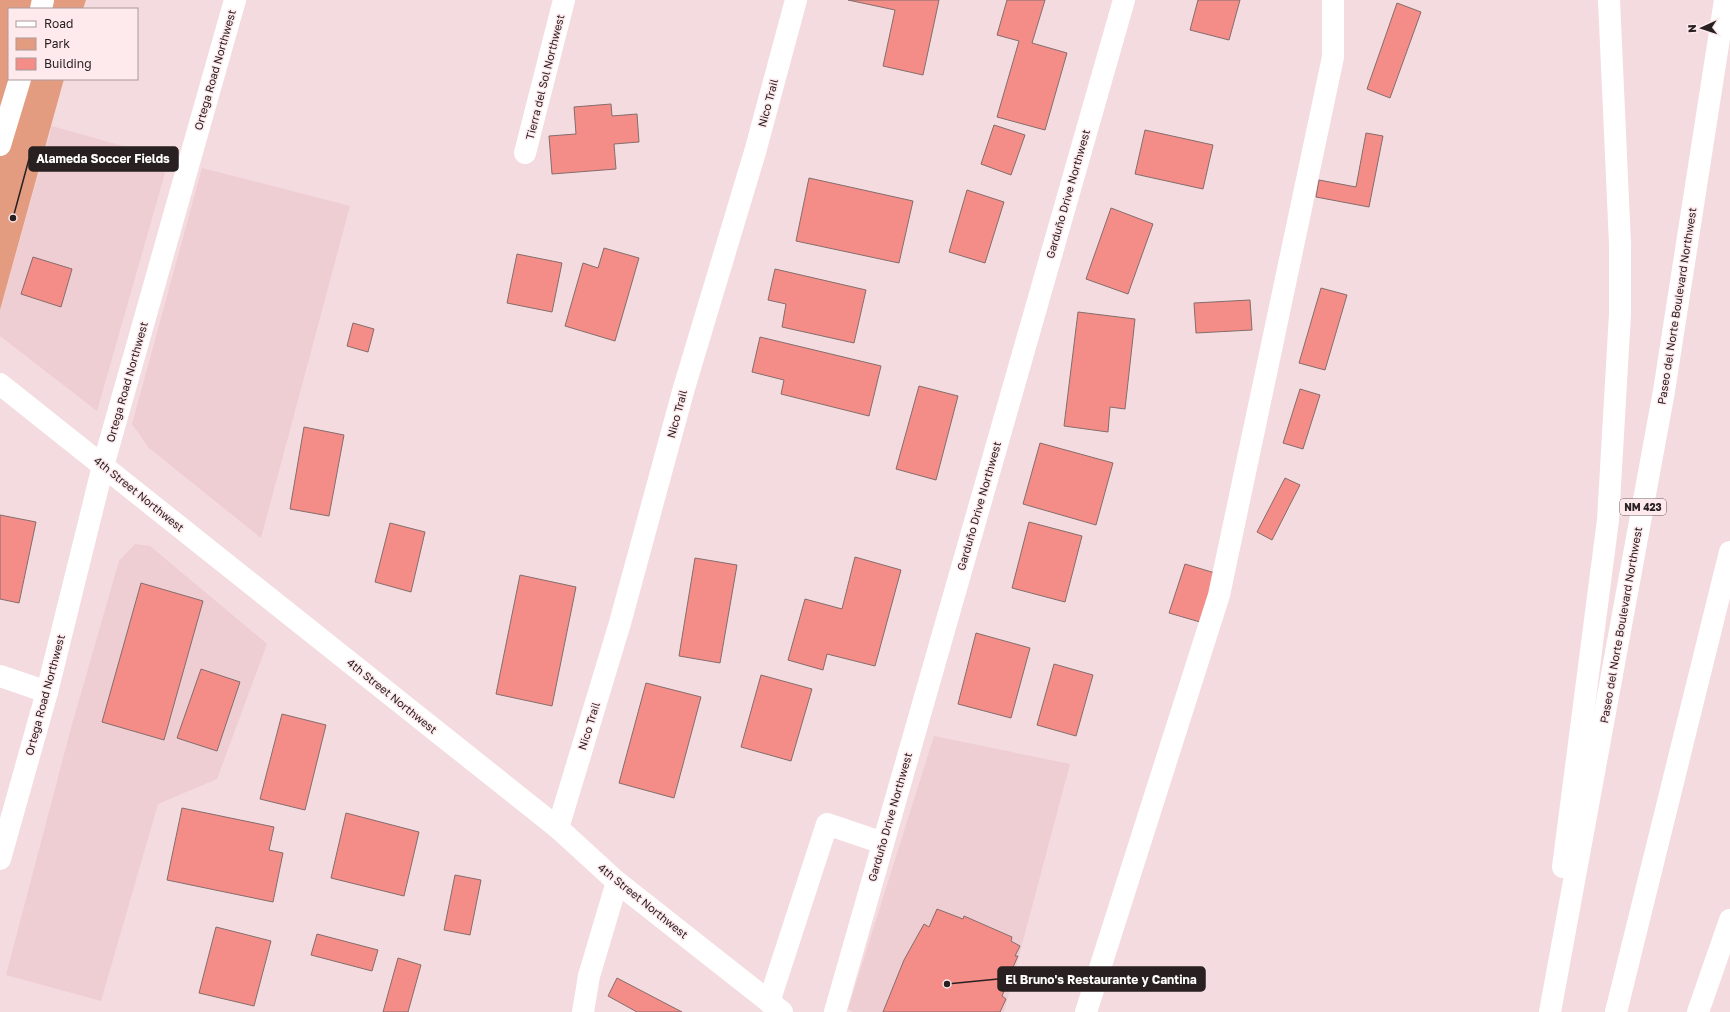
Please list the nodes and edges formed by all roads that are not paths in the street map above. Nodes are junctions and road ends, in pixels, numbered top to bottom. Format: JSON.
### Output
{"nodes":[{"id":1,"x":235,"y":0,"type":"edge"},
{"id":2,"x":564,"y":0,"type":"edge"},
{"id":3,"x":796,"y":0,"type":"edge"},
{"id":4,"x":1124,"y":0,"type":"edge"},
{"id":5,"x":1334,"y":0,"type":"edge"},
{"id":6,"x":1609,"y":0,"type":"edge"},
{"id":7,"x":1725,"y":0,"type":"edge"},
{"id":8,"x":20,"y":80,"type":"edge"},
{"id":9,"x":0,"y":145,"type":"edge"},
{"id":10,"x":525,"y":153,"type":"dead end"},
{"id":11,"x":0,"y":384,"type":"edge"},
{"id":12,"x":103,"y":466,"type":"junction"},
{"id":13,"x":1730,"y":552,"type":"edge"},
{"id":14,"x":0,"y":676,"type":"edge"},
{"id":15,"x":47,"y":692,"type":"junction"},
{"id":16,"x":558,"y":828,"type":"junction"},
{"id":17,"x":883,"y":843,"type":"junction"},
{"id":18,"x":0,"y":859,"type":"edge"},
{"id":19,"x":617,"y":882,"type":"junction"},
{"id":20,"x":1730,"y":920,"type":"edge"},
{"id":21,"x":775,"y":1007,"type":"edge"},
{"id":22,"x":583,"y":1012,"type":"edge"},
{"id":23,"x":835,"y":1012,"type":"edge"},
{"id":24,"x":1086,"y":1012,"type":"edge"},
{"id":25,"x":1544,"y":1012,"type":"edge"},
{"id":26,"x":1550,"y":1012,"type":"edge"},
{"id":27,"x":1616,"y":1012,"type":"edge"},
{"id":28,"x":1698,"y":1012,"type":"edge"}],
"edges":[{"from":1,"to":12,"type":"main road","name":"Ortega Road Northwest"},
{"from":2,"to":10,"type":"main road","name":"Tierra del Sol Northwest"},
{"from":3,"to":16,"type":"main road","name":"Nico Trail"},
{"from":4,"to":17,"type":"main road","name":"Garduño Drive Northwest"},
{"from":5,"to":24,"type":"main road"},
{"from":6,"to":25,"type":"main road"},
{"from":7,"to":26,"type":"main road","name":"Paseo del Norte Boulevard Northwest","number":"NM 423"},
{"from":8,"to":9,"type":"main road"},
{"from":11,"to":12,"type":"main road","name":"4th Street Northwest"},
{"from":12,"to":15,"type":"main road","name":"Ortega Road Northwest"},
{"from":12,"to":16,"type":"main road","name":"4th Street Northwest"},
{"from":13,"to":27,"type":"main road"},
{"from":14,"to":15,"type":"main road"},
{"from":15,"to":18,"type":"main road","name":"Ortega Road Northwest"},
{"from":16,"to":19,"type":"main road","name":"4th Street Northwest"},
{"from":17,"to":21,"type":"main road"},
{"from":17,"to":23,"type":"main road","name":"Garduño Drive Northwest"},
{"from":19,"to":21,"type":"main road","name":"4th Street Northwest"},
{"from":19,"to":22,"type":"main road"},
{"from":20,"to":28,"type":"main road"}]}
